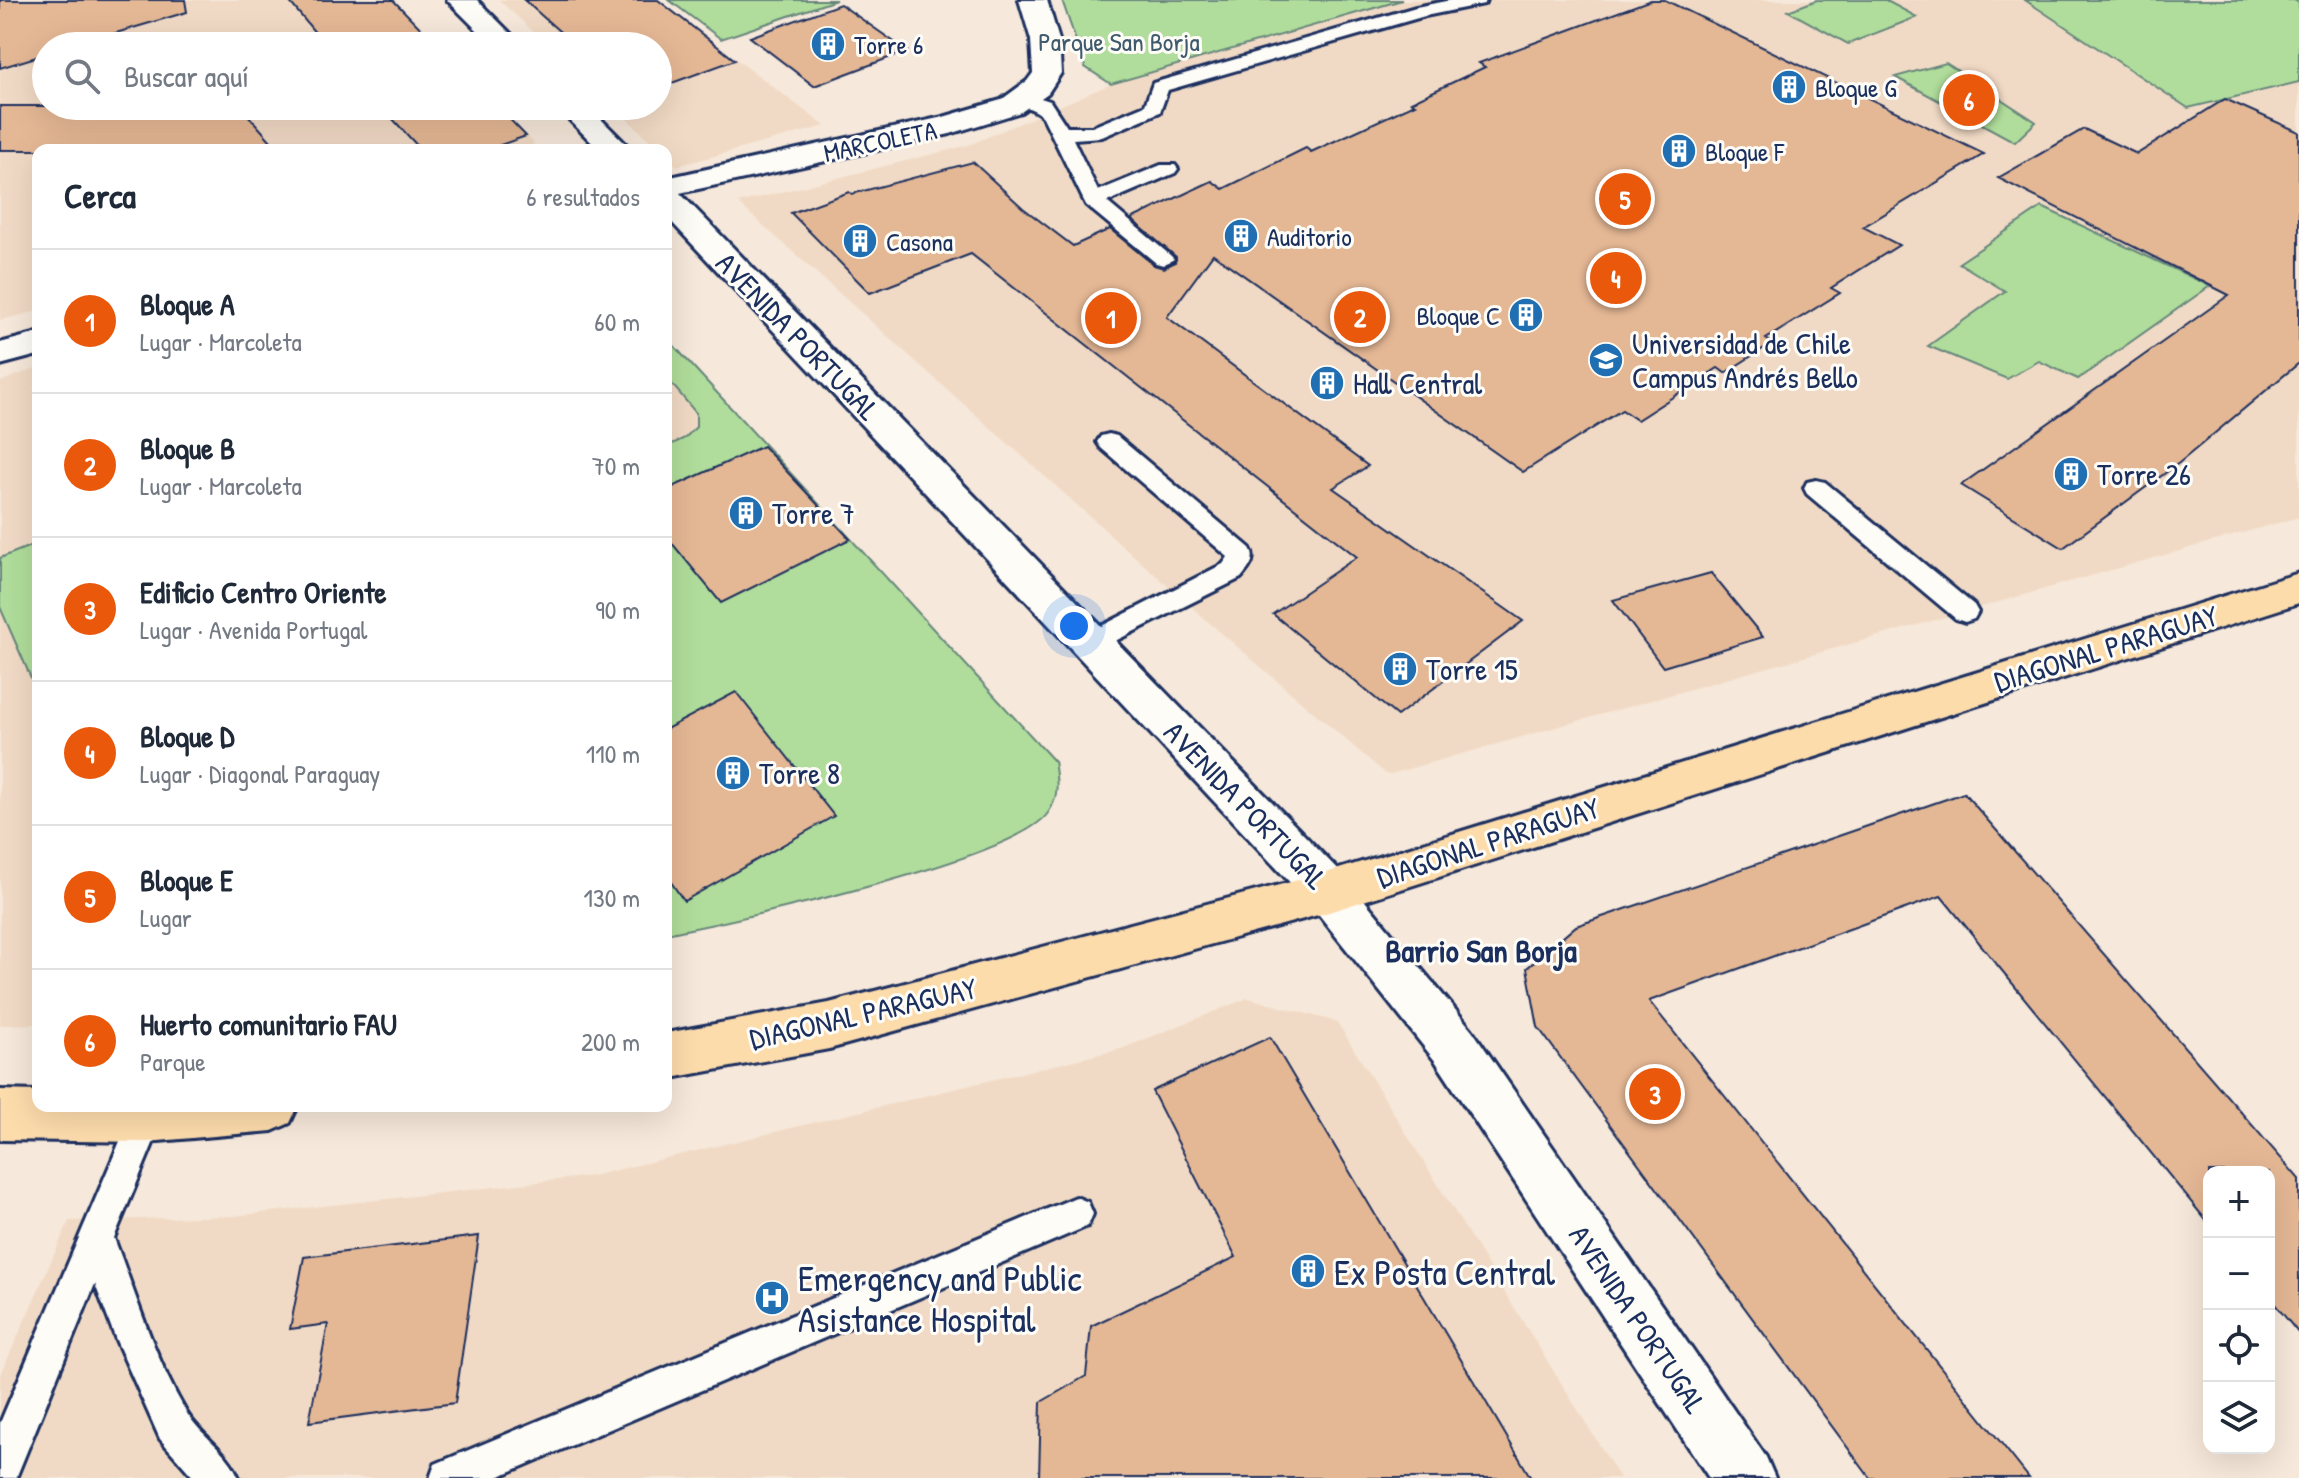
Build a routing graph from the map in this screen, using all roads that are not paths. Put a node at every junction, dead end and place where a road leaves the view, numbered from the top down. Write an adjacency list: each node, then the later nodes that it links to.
1 (461, 0): 4 (main road)
2 (1033, 0): 5 (main road, MARCOLETA)
3 (1478, 0): 7 (lane)
4 (494, 32)
5 (1022, 98): 7 (lane); 10 (main road, MARCOLETA)
6 (586, 120): 8 (main road)
7 (1059, 133): 11 (lane)
8 (611, 144)
9 (1168, 169): 11 (lane)
10 (672, 186)
11 (1093, 201): 13 (lane)
12 (672, 203): 20 (main road, AVENIDA PORTUGAL)
13 (1163, 259)
14 (32, 346): 15 (main road)
15 (0, 354)
16 (1109, 442): 20 (lane)
17 (1816, 488): 19 (lane)
18 (2299, 588): 21 (main road, DIAGONAL PARAGUAY)
19 (1965, 612)
20 (1091, 643): 21 (main road, AVENIDA PORTUGAL)
21 (1329, 892): 22 (main road, DIAGONAL PARAGUAY); 31 (main road, AVENIDA PORTUGAL)
22 (672, 1055)
23 (204, 1112): 25 (main road)
24 (0, 1115): 25 (main road)
25 (147, 1117): 27 (lane)
26 (1076, 1214): 29 (lane)
27 (97, 1239): 28 (lane); 30 (lane)
28 (0, 1469)
29 (455, 1477)
30 (220, 1478)
31 (1745, 1478)

